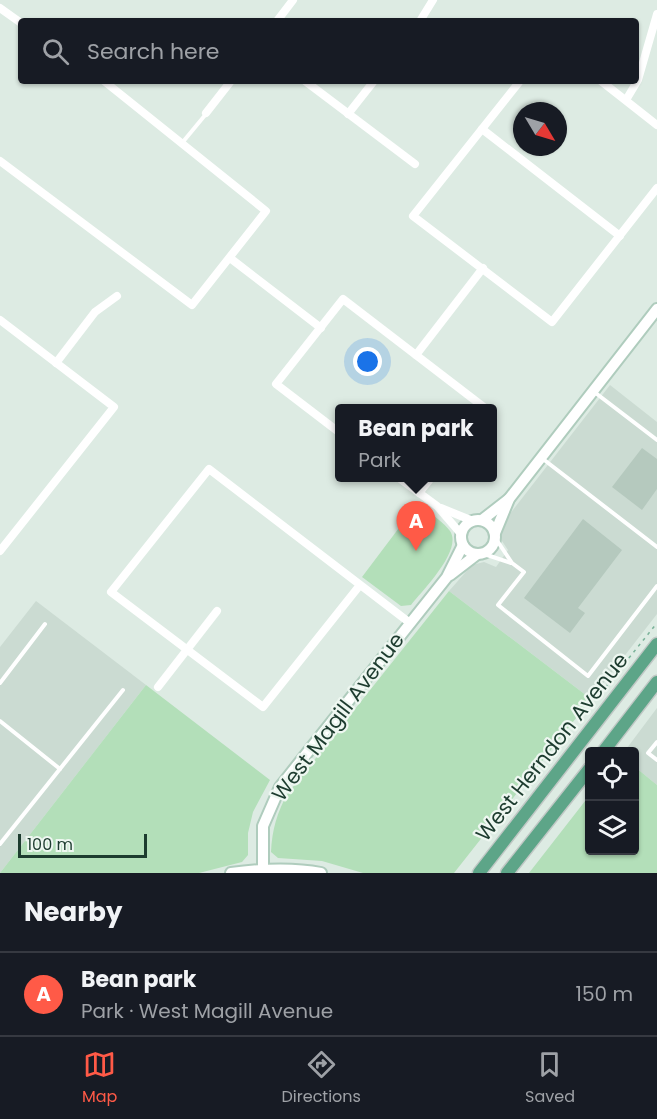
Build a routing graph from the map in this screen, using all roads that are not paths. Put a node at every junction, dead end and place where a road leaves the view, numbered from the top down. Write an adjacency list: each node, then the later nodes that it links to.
1 (293, 0): 5 (street)
2 (433, 0): 6 (street)
3 (0, 8): 7 (street)
4 (657, 14): 8 (street)
5 (279, 18)
6 (422, 18)
7 (18, 20)
8 (639, 77)
9 (108, 84): 21 (street)
10 (229, 84): 17 (street)
11 (309, 84): 18 (street)
12 (372, 84): 18 (street)
13 (518, 84): 20 (street)
14 (605, 84): 16 (street)
15 (636, 84): 16 (street)
16 (626, 100): 19 (street)
17 (206, 113): 21 (lane)
18 (348, 114): 23 (street)
19 (657, 125)
20 (482, 129): 25 (street); 27 (street)
21 (181, 144): 26 (street)
22 (0, 161): 26 (street)
23 (415, 164)
24 (656, 192): 25 (street)
25 (620, 236): 27 (street)
26 (230, 258): 31 (street)
27 (483, 268): 32 (street)
28 (117, 296): 33 (street)
29 (657, 309): 34 (street)
30 (0, 320): 33 (street)
31 (321, 328): 32 (street); 36 (street)
32 (416, 355): 35 (street)
33 (56, 363): 48 (street)
34 (593, 391): 37 (lane); 38 (street)
35 (480, 404)
36 (335, 430)
37 (657, 440)
38 (542, 458): 42 (street); 47 (lane)
39 (405, 482): 41 (street)
40 (427, 482): 41 (street)
41 (419, 493): 43 (street)
42 (509, 499): 44 (street); 45 (street)
43 (437, 506): 44 (street); 46 (street)
44 (477, 521): 45 (street); 46 (street)
45 (496, 536): 49 (street); 50 (lane)
46 (462, 540): 49 (street); 51 (street, West Magill Avenue)
47 (657, 547)
48 (0, 551)
49 (480, 554): 50 (lane); 51 (street, West Magill Avenue)
50 (512, 563): 53 (lane)
51 (447, 577): 55 (street, West Magill Avenue)
52 (360, 585): 55 (street); 58 (street); 58 (street)
53 (657, 586)
54 (217, 611): 58 (street)
55 (410, 623): 70 (street, West Magill Avenue)
56 (45, 624): 60 (lane)
57 (657, 644): 73 (main road, West Herndon Avenue)
58 (187, 650): 61 (street)
59 (657, 682): 65 (main road, West Herndon Avenue)
60 (0, 683)
61 (158, 687)
62 (123, 690): 67 (lane)
63 (0, 721): 67 (lane)
64 (657, 742): 66 (lane)
65 (607, 747)
66 (657, 760)
67 (60, 769): 69 (lane)
68 (585, 774): 74 (main road, West Herndon Avenue)
69 (0, 844)
70 (263, 869): 71 (street); 72 (street)
71 (231, 873)
72 (321, 873)
73 (479, 873)
74 (507, 873)

